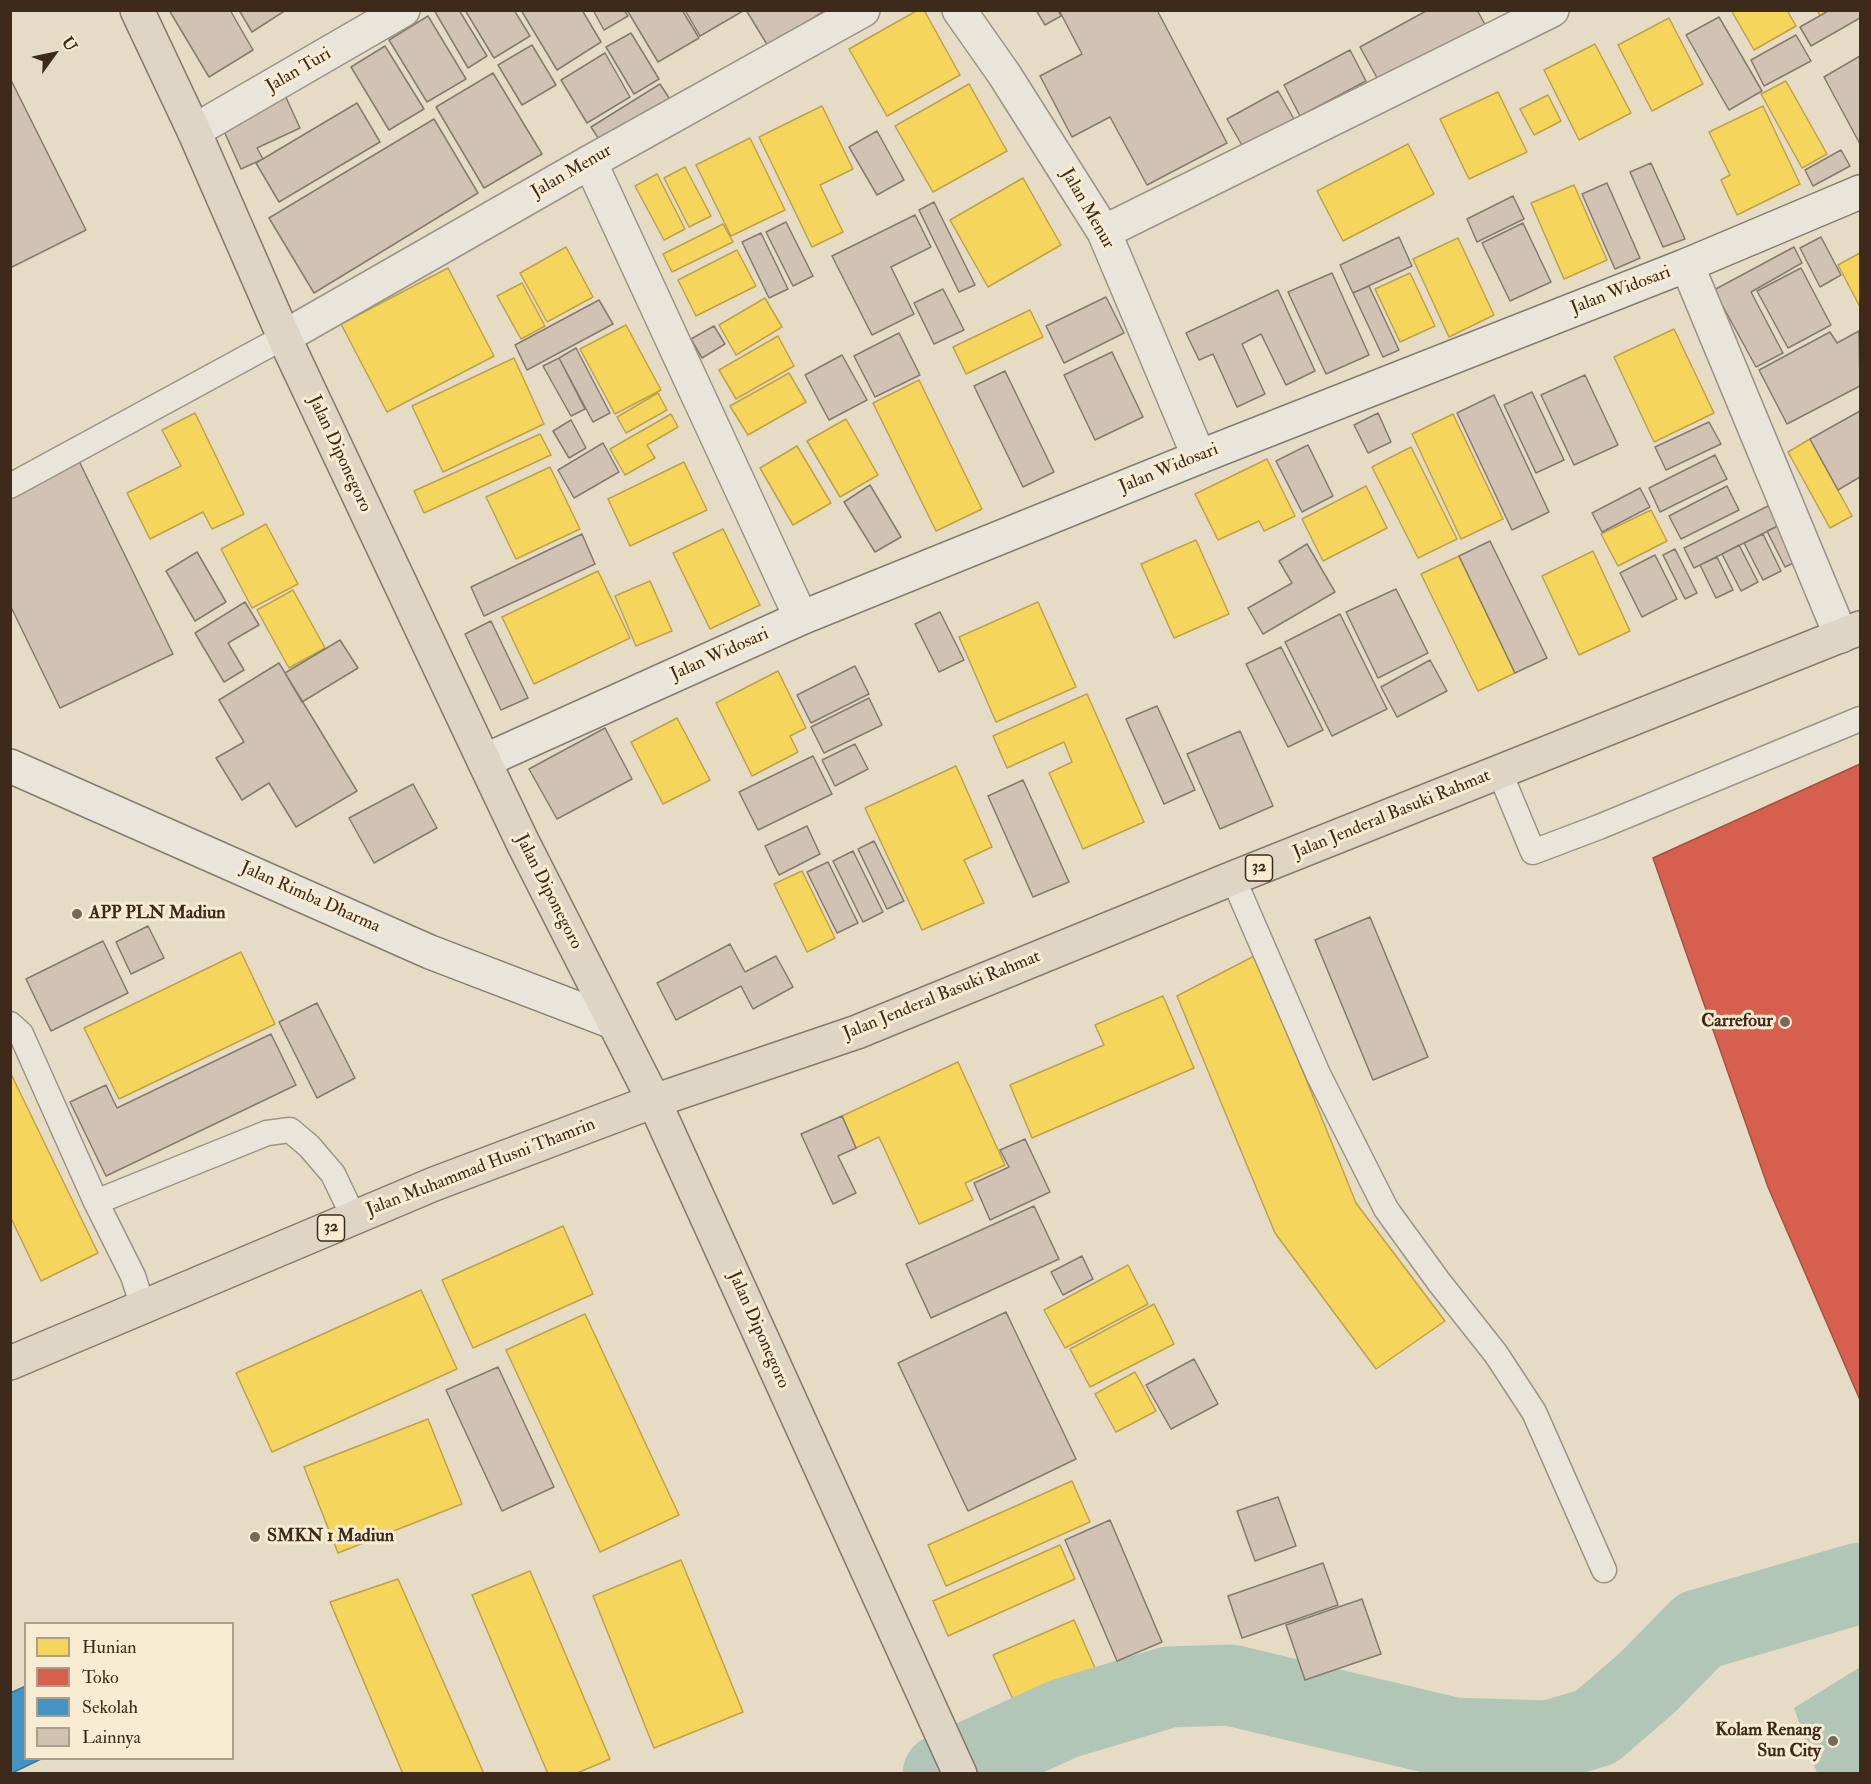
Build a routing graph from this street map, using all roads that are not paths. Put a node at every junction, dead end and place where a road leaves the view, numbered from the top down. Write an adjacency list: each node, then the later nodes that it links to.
1 (137, 10): 6 (main road, Jalan Diponegoro)
2 (404, 10): 6 (street, Jalan Turi)
3 (863, 10): 7 (street, Jalan Menur)
4 (959, 10): 9 (street, Jalan Menur)
5 (1552, 10): 9 (street)
6 (194, 131): 11 (main road, Jalan Diponegoro)
7 (590, 162): 11 (street, Jalan Menur); 14 (street)
8 (1860, 192): 10 (street, Jalan Widosari)
9 (1104, 232): 12 (street, Jalan Menur)
10 (1687, 265): 12 (street, Jalan Widosari); 15 (street)
11 (284, 337): 13 (lane); 17 (main road, Jalan Diponegoro)
12 (1198, 457): 14 (street, Jalan Widosari)
13 (10, 486)
14 (801, 618): 17 (street, Jalan Widosari)
15 (1851, 632): 19 (main road, Jalan Jenderal Basuki Rahmat / 32)
16 (1860, 719): 19 (lane)
17 (484, 761): 21 (main road, Jalan Diponegoro)
18 (10, 766): 21 (street, Jalan Rimba Dharma)
19 (1500, 772): 20 (main road, Jalan Jenderal Basuki Rahmat / 32)
20 (1233, 878): 23 (main road, Jalan Jenderal Basuki Rahmat / 32); 28 (lane)
21 (613, 1022): 23 (main road, Jalan Diponegoro)
22 (10, 1024): 24 (lane)
23 (654, 1101): 25 (main road, Jalan Muhammad Husni Thamrin / 32); 29 (main road, Jalan Diponegoro)
24 (96, 1202): 25 (lane); 26 (lane)
25 (354, 1218): 26 (main road, Jalan Muhammad Husni Thamrin / 32)
26 (143, 1307): 27 (main road, Jalan Muhammad Husni Thamrin / 32)
27 (10, 1363)
28 (1604, 1570)
29 (960, 1773)

